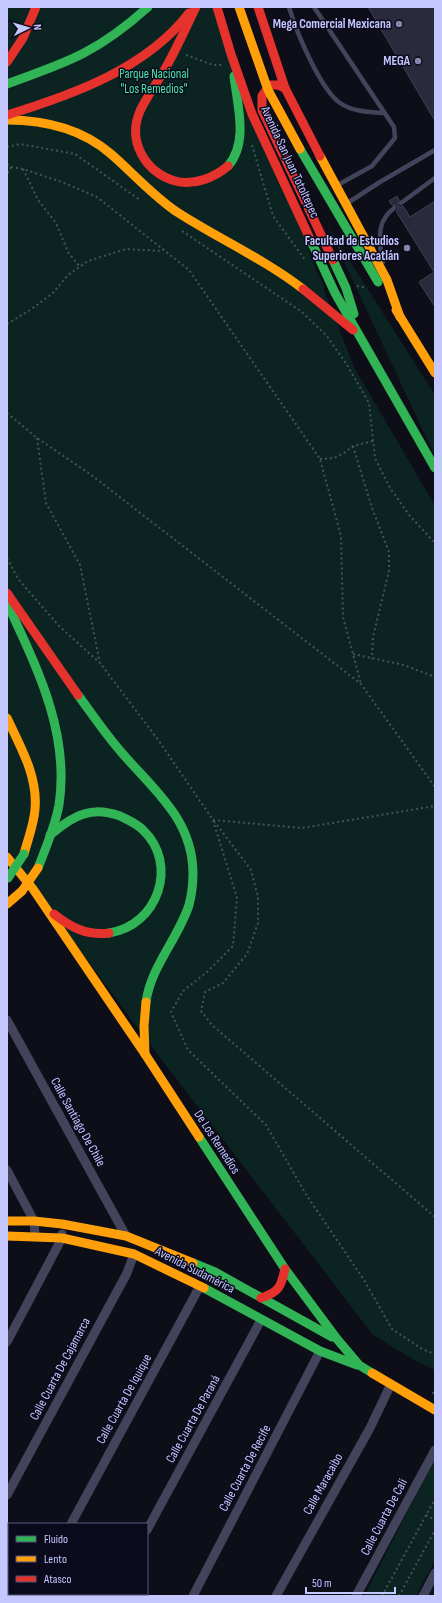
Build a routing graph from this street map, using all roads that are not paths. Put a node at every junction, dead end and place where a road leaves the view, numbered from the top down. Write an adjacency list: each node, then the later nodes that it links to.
1 (36, 7): 11 (main road)
2 (148, 7): 12 (main road)
3 (193, 7): 15 (main road)
4 (196, 7): 10 (main road)
5 (239, 7): 23 (main road, Avenida San Juan Totoltepec, bridge)
6 (258, 7): 13 (main road)
7 (289, 7): 14 (lane)
8 (314, 7): 14 (lane)
9 (217, 8): 10 (main road, Avenida San Juan Totoltepec)
10 (231, 54): 24 (main road, Avenida San Juan Totoltepec)
11 (7, 62)
12 (7, 84)
13 (285, 88): 19 (main road); 24 (main road)
14 (384, 113): 19 (lane)
15 (7, 115)
16 (7, 120): 24 (main road)
17 (435, 150): 21 (lane)
18 (435, 178): 20 (lane)
19 (335, 186): 21 (main road)
20 (401, 203)
21 (345, 204): 23 (main road)
22 (394, 208): 23 (lane)
23 (382, 281): 25 (main road, Avenida San Juan Totoltepec)
24 (361, 337): 26 (main road, Avenida San Juan Totoltepec)
25 (435, 373)
26 (435, 468)
27 (7, 593): 36 (main road)
28 (7, 602): 30 (main road)
29 (7, 718): 32 (main road, bridge)
30 (50, 835): 33 (main road, bridge); 34 (main road)
31 (7, 857): 34 (main road, De Los Remedios)
32 (7, 878)
33 (7, 904)
34 (44, 906): 36 (main road, De Los Remedios)
35 (7, 1020): 43 (street, Calle Santiago De Chile)
36 (145, 1054): 46 (main road, De Los Remedios)
37 (7, 1170): 39 (street)
38 (7, 1221): 39 (main road, Avenida Sudamérica)
39 (34, 1221): 40 (main road, Avenida Sudamérica); 42 (street)
40 (62, 1224): 43 (main road, Avenida Sudamérica); 44 (street)
41 (7, 1236): 42 (main road, Avenida Sudamérica)
42 (35, 1236): 44 (main road, Avenida Sudamérica)
43 (126, 1236): 48 (main road, Avenida Sudamérica)
44 (62, 1238): 45 (main road, Avenida Sudamérica); 54 (street)
45 (134, 1254): 47 (main road, Avenida Sudamérica); 60 (street, Calle Cuarta De Cajamarca)
46 (285, 1270): 48 (main road); 49 (main road, De Los Remedios)
47 (200, 1286): 50 (main road, Avenida Sudamérica); 61 (street, Calle Cuarta De Iquique)
48 (261, 1298): 51 (main road, Avenida Sudamérica)
49 (318, 1314): 51 (main road); 53 (main road, De Los Remedios)
50 (261, 1320): 52 (main road, Avenida Sudamérica); 62 (street, Calle Cuarta De Paraná)
51 (314, 1327): 52 (main road); 53 (main road, Avenida Sudamérica)
52 (296, 1338): 55 (main road, Avenida Sudamérica)
53 (337, 1339): 56 (main road, De Los Remedios)
54 (7, 1342)
55 (320, 1352): 56 (main road, Avenida Sudamérica); 64 (street, Calle Cuarta De Recife)
56 (359, 1366): 57 (main road, De Los Remedios)
57 (391, 1384): 58 (main road, De Los Remedios); 65 (street, Calle Maracaibo)
58 (435, 1410)
59 (435, 1450): 66 (street, Calle Cuarta De Cali)
60 (7, 1495)
61 (71, 1523)
62 (148, 1528)
63 (435, 1573): 67 (street)
64 (193, 1596)
65 (276, 1596)
66 (356, 1596)
67 (423, 1596)

